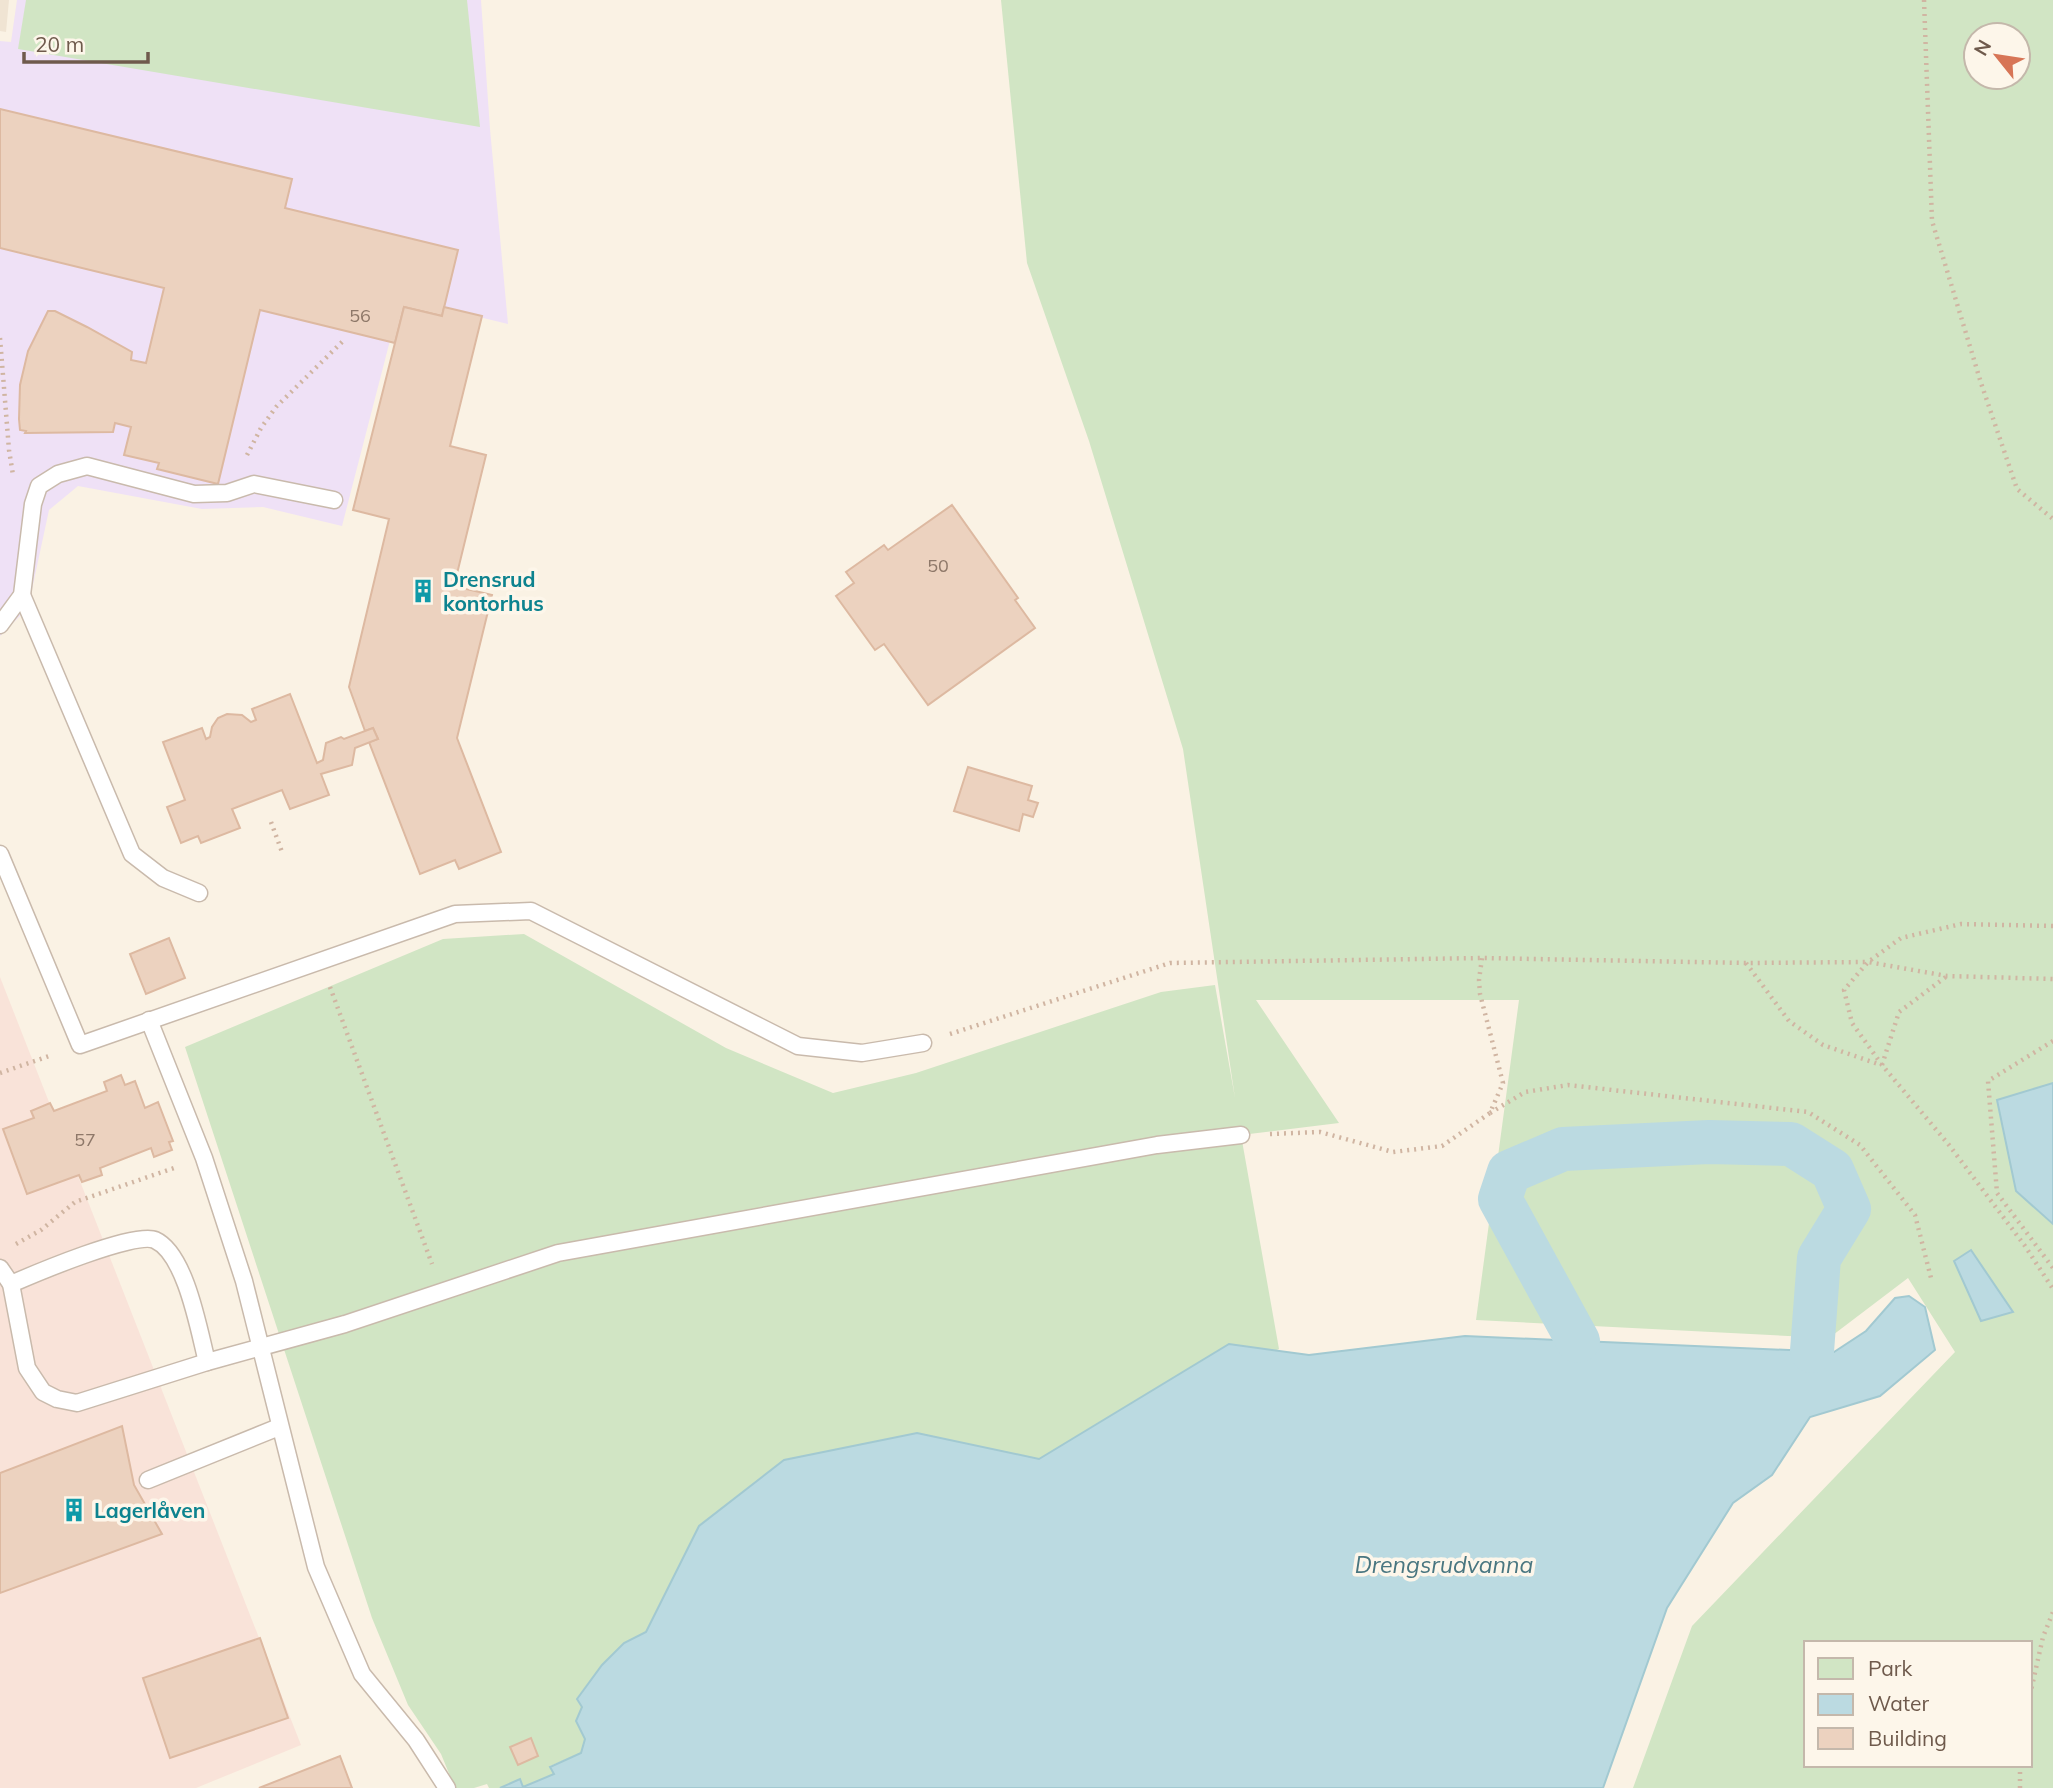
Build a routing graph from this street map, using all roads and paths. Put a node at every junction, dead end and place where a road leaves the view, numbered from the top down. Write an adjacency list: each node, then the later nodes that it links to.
1 (1924, 0): 7 (path)
2 (0, 338): 6 (path)
3 (343, 341): 4 (path)
4 (227, 493): 5 (lane); 6 (lane)
5 (334, 500)
6 (33, 504): 8 (lane)
7 (2053, 519)
8 (22, 595): 9 (lane); 13 (lane)
9 (0, 625)
10 (271, 822): 11 (path)
11 (282, 852)
12 (0, 854): 24 (lane)
13 (199, 893)
14 (2053, 926): 17 (path)
15 (1482, 958): 18 (path); 23 (path); 27 (path)
16 (320, 960): 21 (lane); 23 (lane); 36 (path)
17 (1868, 962): 18 (path); 19 (path); 25 (path)
18 (1746, 963): 25 (path)
19 (1947, 975): 20 (path); 25 (path)
20 (2053, 979)
21 (149, 1020): 24 (lane); 29 (lane)
22 (2053, 1041): 32 (path)
23 (923, 1042)
24 (80, 1045): 26 (path)
25 (1882, 1065): 35 (path)
26 (0, 1073)
27 (1490, 1113): 28 (path); 33 (path)
28 (1241, 1135): 36 (lane)
29 (204, 1158): 30 (path); 37 (lane)
30 (10, 1248)
31 (0, 1268): 34 (lane)
32 (2053, 1268)
33 (1931, 1278)
34 (11, 1284): 38 (lane); 38 (lane)
35 (2053, 1289)
36 (442, 1292): 37 (lane)
37 (261, 1347): 38 (lane); 39 (lane)
38 (207, 1362)
39 (279, 1427): 40 (lane); 44 (lane)
40 (148, 1480)
41 (2053, 1612): 42 (path)
42 (2032, 1686)
43 (2020, 1767): 45 (path)
44 (447, 1788)
45 (2020, 1788)

